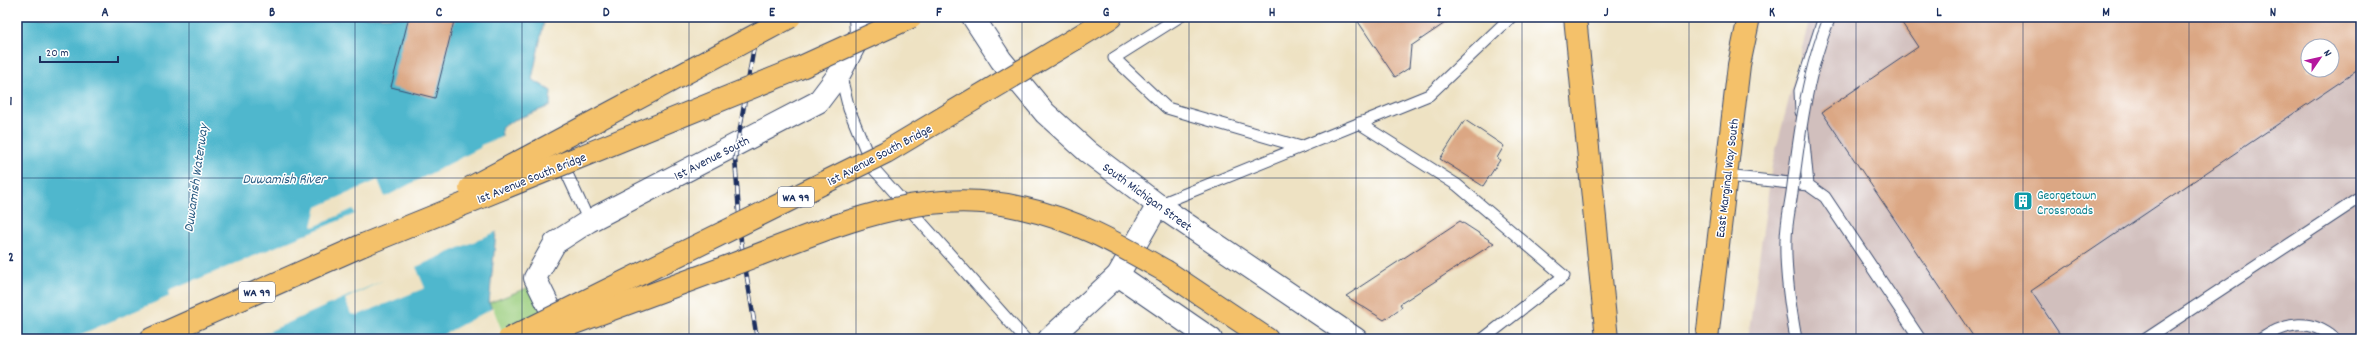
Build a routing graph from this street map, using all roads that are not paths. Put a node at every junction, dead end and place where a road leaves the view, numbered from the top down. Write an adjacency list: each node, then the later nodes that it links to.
1 (790, 17): 21 (main road, bridge)
2 (860, 17): 12 (street, 1st Avenue South)
3 (911, 17): 21 (main road, 1st Avenue South Bridge / WA 99, bridge)
4 (973, 17): 19 (street, South Michigan Street)
5 (1111, 17): 25 (main road, 1st Avenue South Bridge / WA 99, bridge)
6 (1179, 17): 14 (lane)
7 (1511, 17): 13 (lane)
8 (1575, 17): 33 (main road)
9 (1749, 17): 16 (main road, East Marginal Way South)
10 (1824, 17): 17 (lane)
11 (1830, 17): 35 (lane, bridge)
12 (840, 73): 20 (street, 1st Avenue South); 28 (lane)
13 (1359, 124): 14 (lane); 32 (lane)
14 (1301, 147): 19 (lane)
15 (568, 176): 20 (lane)
16 (1726, 176): 17 (lane); 34 (main road, East Marginal Way South)
17 (1808, 185): 36 (lane)
18 (2361, 197): 37 (lane)
19 (1158, 205): 22 (street); 31 (street, South Michigan Street)
20 (589, 221): 27 (street, 1st Avenue South)
21 (363, 245): 24 (main road, 1st Avenue South Bridge / WA 99)
22 (1118, 275): 23 (street); 29 (street)
23 (1060, 336)
24 (151, 339)
25 (509, 339)
26 (531, 339): 30 (main road, bridge)
27 (565, 339)
28 (1025, 339)
29 (1211, 339)
30 (1268, 339)
31 (1356, 339)
32 (1483, 339)
33 (1607, 339)
34 (1707, 339)
35 (1796, 339)
36 (1920, 339)
37 (2146, 339)
38 (2261, 339): 39 (lane)
39 (2335, 339)

